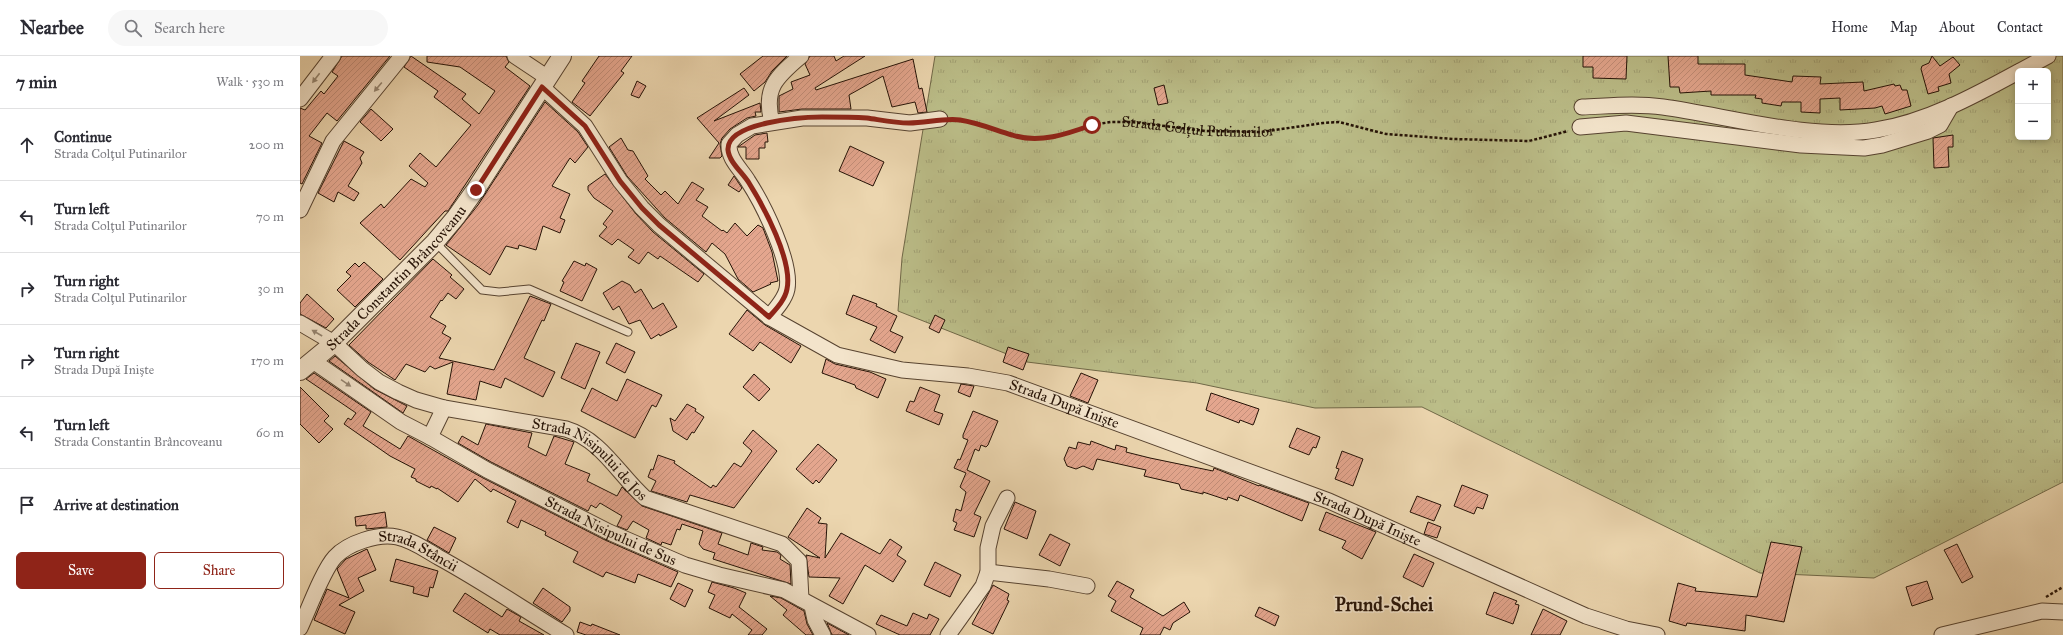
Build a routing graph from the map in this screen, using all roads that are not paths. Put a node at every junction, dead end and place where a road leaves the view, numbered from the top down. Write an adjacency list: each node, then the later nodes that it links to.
1 (333, 56): 10 (street, one-way to 10)
2 (402, 56): 16 (street, one-way to 16)
3 (515, 56): 9 (street, Strada După Iniște)
4 (562, 56): 9 (street, Strada Constantin Brâncoveanu)
5 (801, 56): 14 (street)
6 (2048, 56): 7 (street)
7 (2026, 68)
8 (2015, 74): 11 (street)
9 (545, 82): 17 (street, Strada Constantin Brâncoveanu); 18 (street, Strada După Iniște)
10 (300, 99)
11 (1951, 106): 12 (street); 15 (street)
12 (1582, 107)
13 (940, 119): 14 (street)
14 (772, 122): 18 (street)
15 (1580, 127)
16 (300, 210)
17 (435, 242): 20 (lane); 21 (street, Strada Constantin Brâncoveanu)
18 (769, 317): 35 (street, Strada După Iniște)
19 (300, 323): 21 (street, Strada Nisipului de Jos, one-way to 19)
20 (628, 332)
21 (334, 343): 22 (street, Strada Constantin Brâncoveanu); 23 (street, Strada Nisipului de Jos)
22 (307, 366): 24 (street, Strada Nisipului de Sus, one-way to 24)
23 (444, 408): 24 (street); 28 (street, Strada Nisipului de Jos)
24 (430, 438): 28 (street, Strada Nisipului de Sus)
25 (1006, 498): 26 (street)
26 (988, 572): 27 (street); 34 (street)
27 (1087, 586)
28 (806, 602): 32 (street); 33 (street, Strada Nisipului de Sus)
29 (2063, 612): 36 (street)
30 (300, 628): 31 (street, Strada Stâncii)
31 (566, 635)
32 (823, 635)
33 (868, 635)
34 (948, 635)
35 (1657, 635)
36 (1942, 635)

